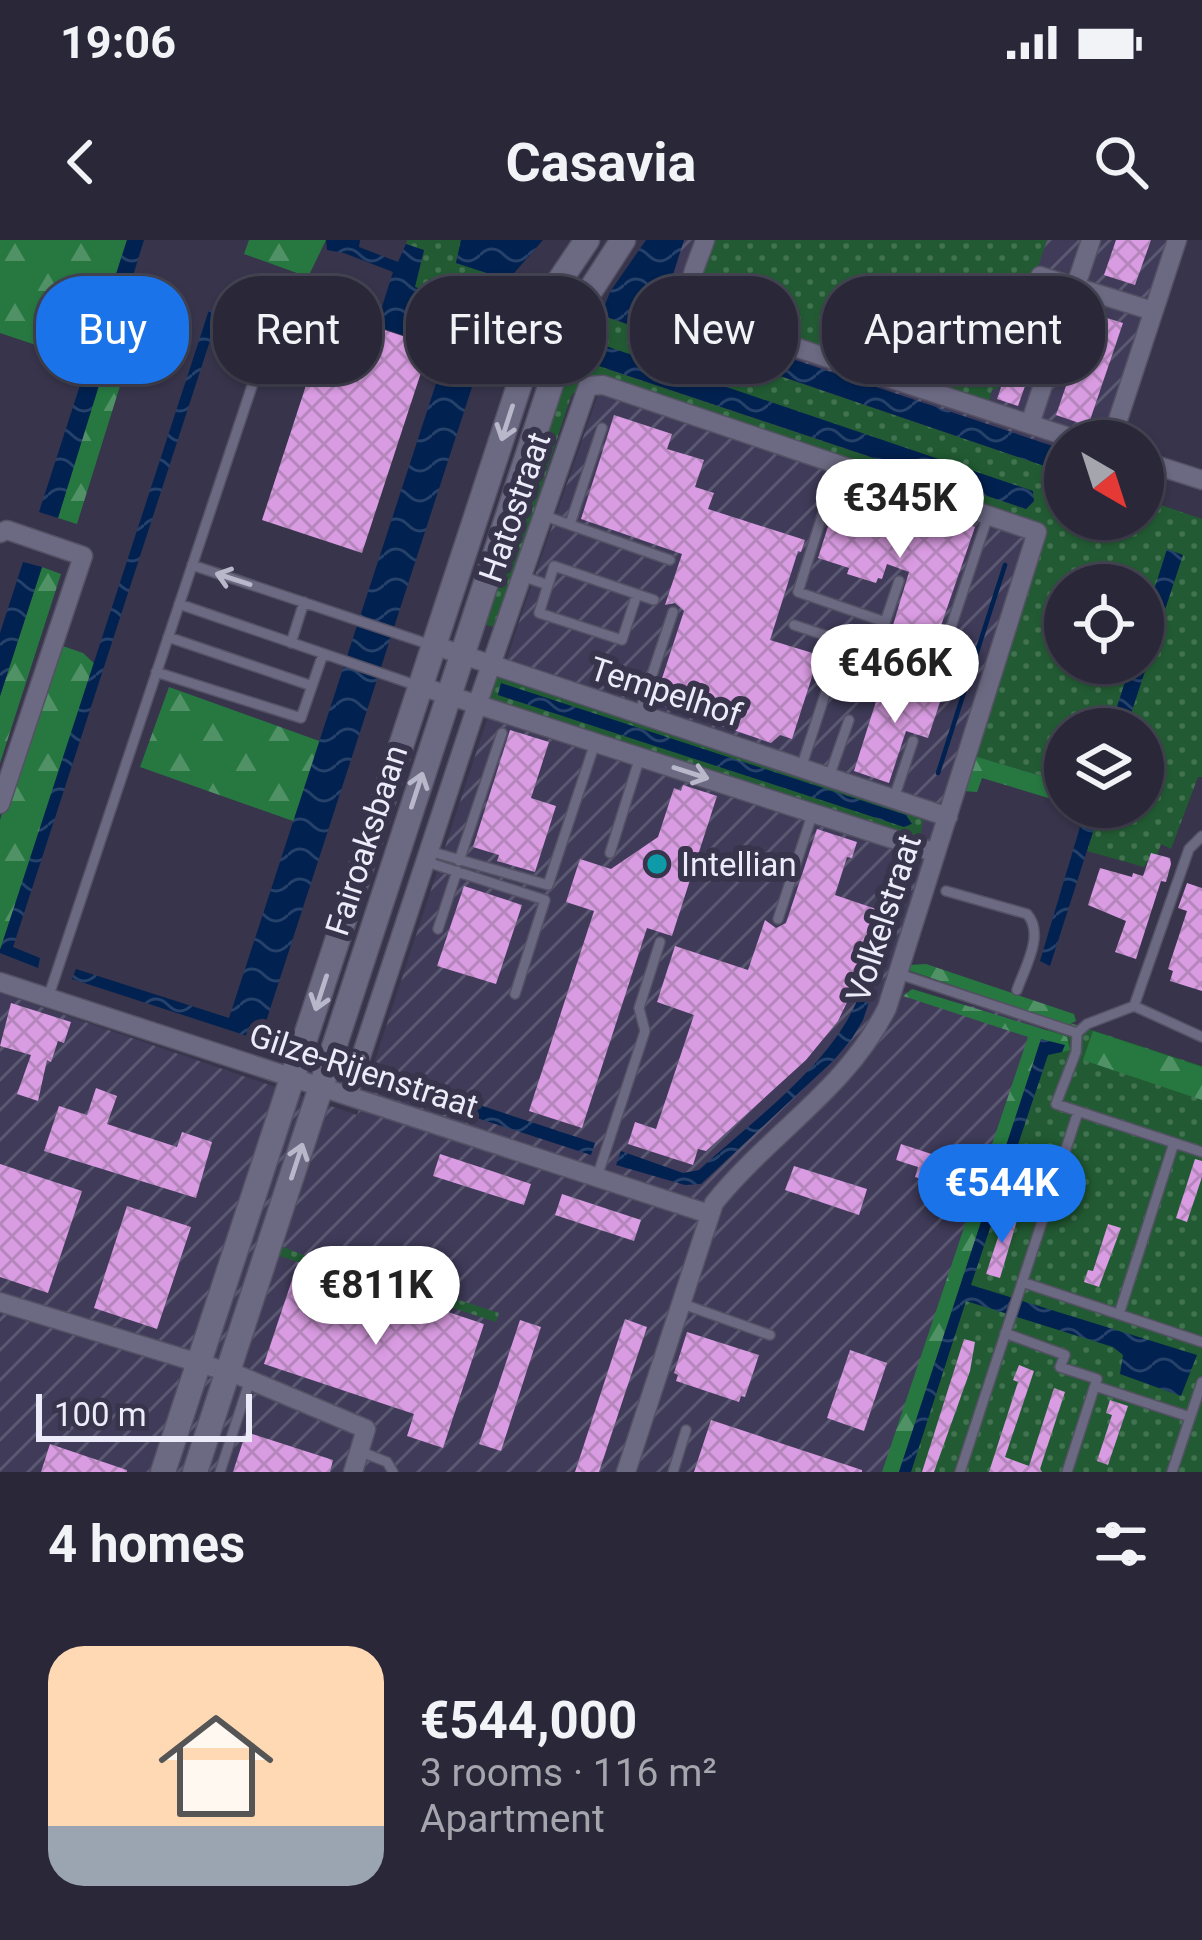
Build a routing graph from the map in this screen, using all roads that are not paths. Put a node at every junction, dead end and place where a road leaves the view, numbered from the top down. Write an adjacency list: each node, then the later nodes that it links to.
1 (587, 240): 39 (main road, Fairoaksbaan, one-way to 39)
2 (623, 240): 42 (main road, Fairoaksbaan)
3 (705, 240): 14 (street)
4 (1091, 240): 8 (street)
5 (1177, 240): 10 (street)
6 (1040, 275): 7 (street)
7 (1043, 276)
8 (1080, 276)
9 (1105, 296): 10 (street)
10 (1153, 311): 13 (street)
11 (253, 384): 26 (lane)
12 (1043, 384): 14 (street)
13 (1118, 420)
14 (1030, 424): 16 (street)
15 (602, 428): 22 (lane)
16 (1044, 429)
17 (838, 465): 20 (street, Hatostraat); 21 (street, Hatostraat); 35 (lane)
18 (1164, 468): 19 (street)
19 (1202, 480)
20 (543, 515): 22 (lane); 27 (street, Hatostraat)
21 (988, 516): 24 (street, Hatostraat); 40 (lane)
22 (570, 524): 25 (lane)
23 (2, 526): 61 (street)
24 (1037, 532): 63 (street, Volkelstraat)
25 (670, 560)
26 (192, 566): 32 (lane, one-way to 26); 33 (lane)
27 (522, 576): 29 (lane); 43 (street, Hatostraat)
28 (899, 580): 35 (lane)
29 (548, 585): 30 (lane); 30 (lane)
30 (637, 594): 31 (lane)
31 (654, 600)
32 (304, 602): 38 (lane); 39 (lane)
33 (179, 604): 37 (lane); 38 (lane)
34 (674, 613): 50 (lane)
35 (885, 622): 40 (lane)
36 (794, 625): 40 (lane)
37 (168, 637): 45 (lane); 46 (lane)
38 (291, 643): 41 (lane)
39 (433, 645): 42 (street, Tempelhof); 47 (main road, Fairoaksbaan)
40 (875, 652)
41 (322, 654): 46 (lane); 47 (lane)
42 (461, 655): 43 (street, Tempelhof); 48 (main road, Fairoaksbaan)
43 (491, 664): 49 (street, Hatostraat); 50 (street, Tempelhof)
44 (835, 664): 57 (lane)
45 (156, 672): 46 (lane); 77 (lane)
46 (312, 686)
47 (420, 686): 48 (street); 81 (main road, Fairoaksbaan, one-way to 81)
48 (448, 696): 49 (street); 82 (main road, Fairoaksbaan, one-way to 48)
49 (477, 705): 54 (street); 56 (street, Hatostraat)
50 (639, 714): 57 (street, Tempelhof)
51 (850, 720): 59 (lane)
52 (502, 733): 58 (lane)
53 (913, 741): 60 (lane)
54 (596, 743): 55 (street); 68 (lane)
55 (640, 757): 62 (street, one-way to 62); 65 (lane)
56 (456, 767): 58 (lane); 67 (street, Hatostraat)
57 (801, 768): 59 (street, Tempelhof)
58 (487, 777): 68 (lane)
59 (829, 777): 60 (street, Tempelhof)
60 (894, 799): 63 (street, Tempelhof)
61 (0, 804)
62 (813, 812): 66 (street); 70 (lane)
63 (948, 817): 66 (street, Volkelstraat)
64 (1202, 836): 78 (lane)
65 (610, 853)
66 (936, 853): 73 (street, Volkelstraat)
67 (428, 856): 68 (lane); 83 (street, Hatostraat)
68 (458, 866): 71 (lane); 76 (lane)
69 (946, 891): 75 (lane)
70 (778, 919)
71 (438, 929)
72 (660, 942): 87 (lane)
73 (899, 974): 79 (lane); 88 (street, Volkelstraat)
74 (0, 982): 77 (street, Gilze-Rijenstraat)
75 (1017, 990)
76 (515, 994)
77 (48, 998): 81 (street, Gilze-Rijenstraat)
78 (1134, 1006): 79 (lane); 80 (lane)
79 (1077, 1033): 84 (lane)
80 (1202, 1037)
81 (292, 1078): 82 (street, Gilze-Rijenstraat); 97 (main road, Fairoaksbaan)
82 (321, 1088): 83 (street, Gilze-Rijenstraat); 98 (main road, Fairoaksbaan, one-way to 82)
83 (348, 1096): 87 (street, Gilze-Rijenstraat)
84 (1078, 1112): 85 (lane); 90 (lane)
85 (1174, 1143): 86 (lane); 93 (lane)
86 (1202, 1152)
87 (597, 1178): 88 (street, Gilze-Rijenstraat)
88 (709, 1214): 92 (street, Volkelstraat)
89 (275, 1259): 98 (lane)
90 (1022, 1282): 93 (lane); 94 (lane)
91 (0, 1302): 97 (street)
92 (680, 1303): 95 (lane); 109 (street, Volkelstraat)
93 (1119, 1314): 96 (lane)
94 (1005, 1334): 100 (lane); 111 (lane)
95 (770, 1335)
96 (1202, 1342)
97 (198, 1364): 98 (street); 104 (main road, Fairoaksbaan)
98 (238, 1376): 103 (street); 105 (main road, Fairoaksbaan); 106 (lane)
99 (1202, 1382): 101 (lane)
100 (1095, 1385): 101 (lane); 112 (lane)
101 (1190, 1418): 113 (lane)
102 (686, 1430): 110 (lane)
103 (359, 1451): 107 (street); 108 (lane)
104 (164, 1472)
105 (194, 1472)
106 (220, 1472)
107 (352, 1472)
108 (393, 1472)
109 (626, 1472)
110 (673, 1472)
111 (960, 1472)
112 (1067, 1472)
113 (1172, 1472)

